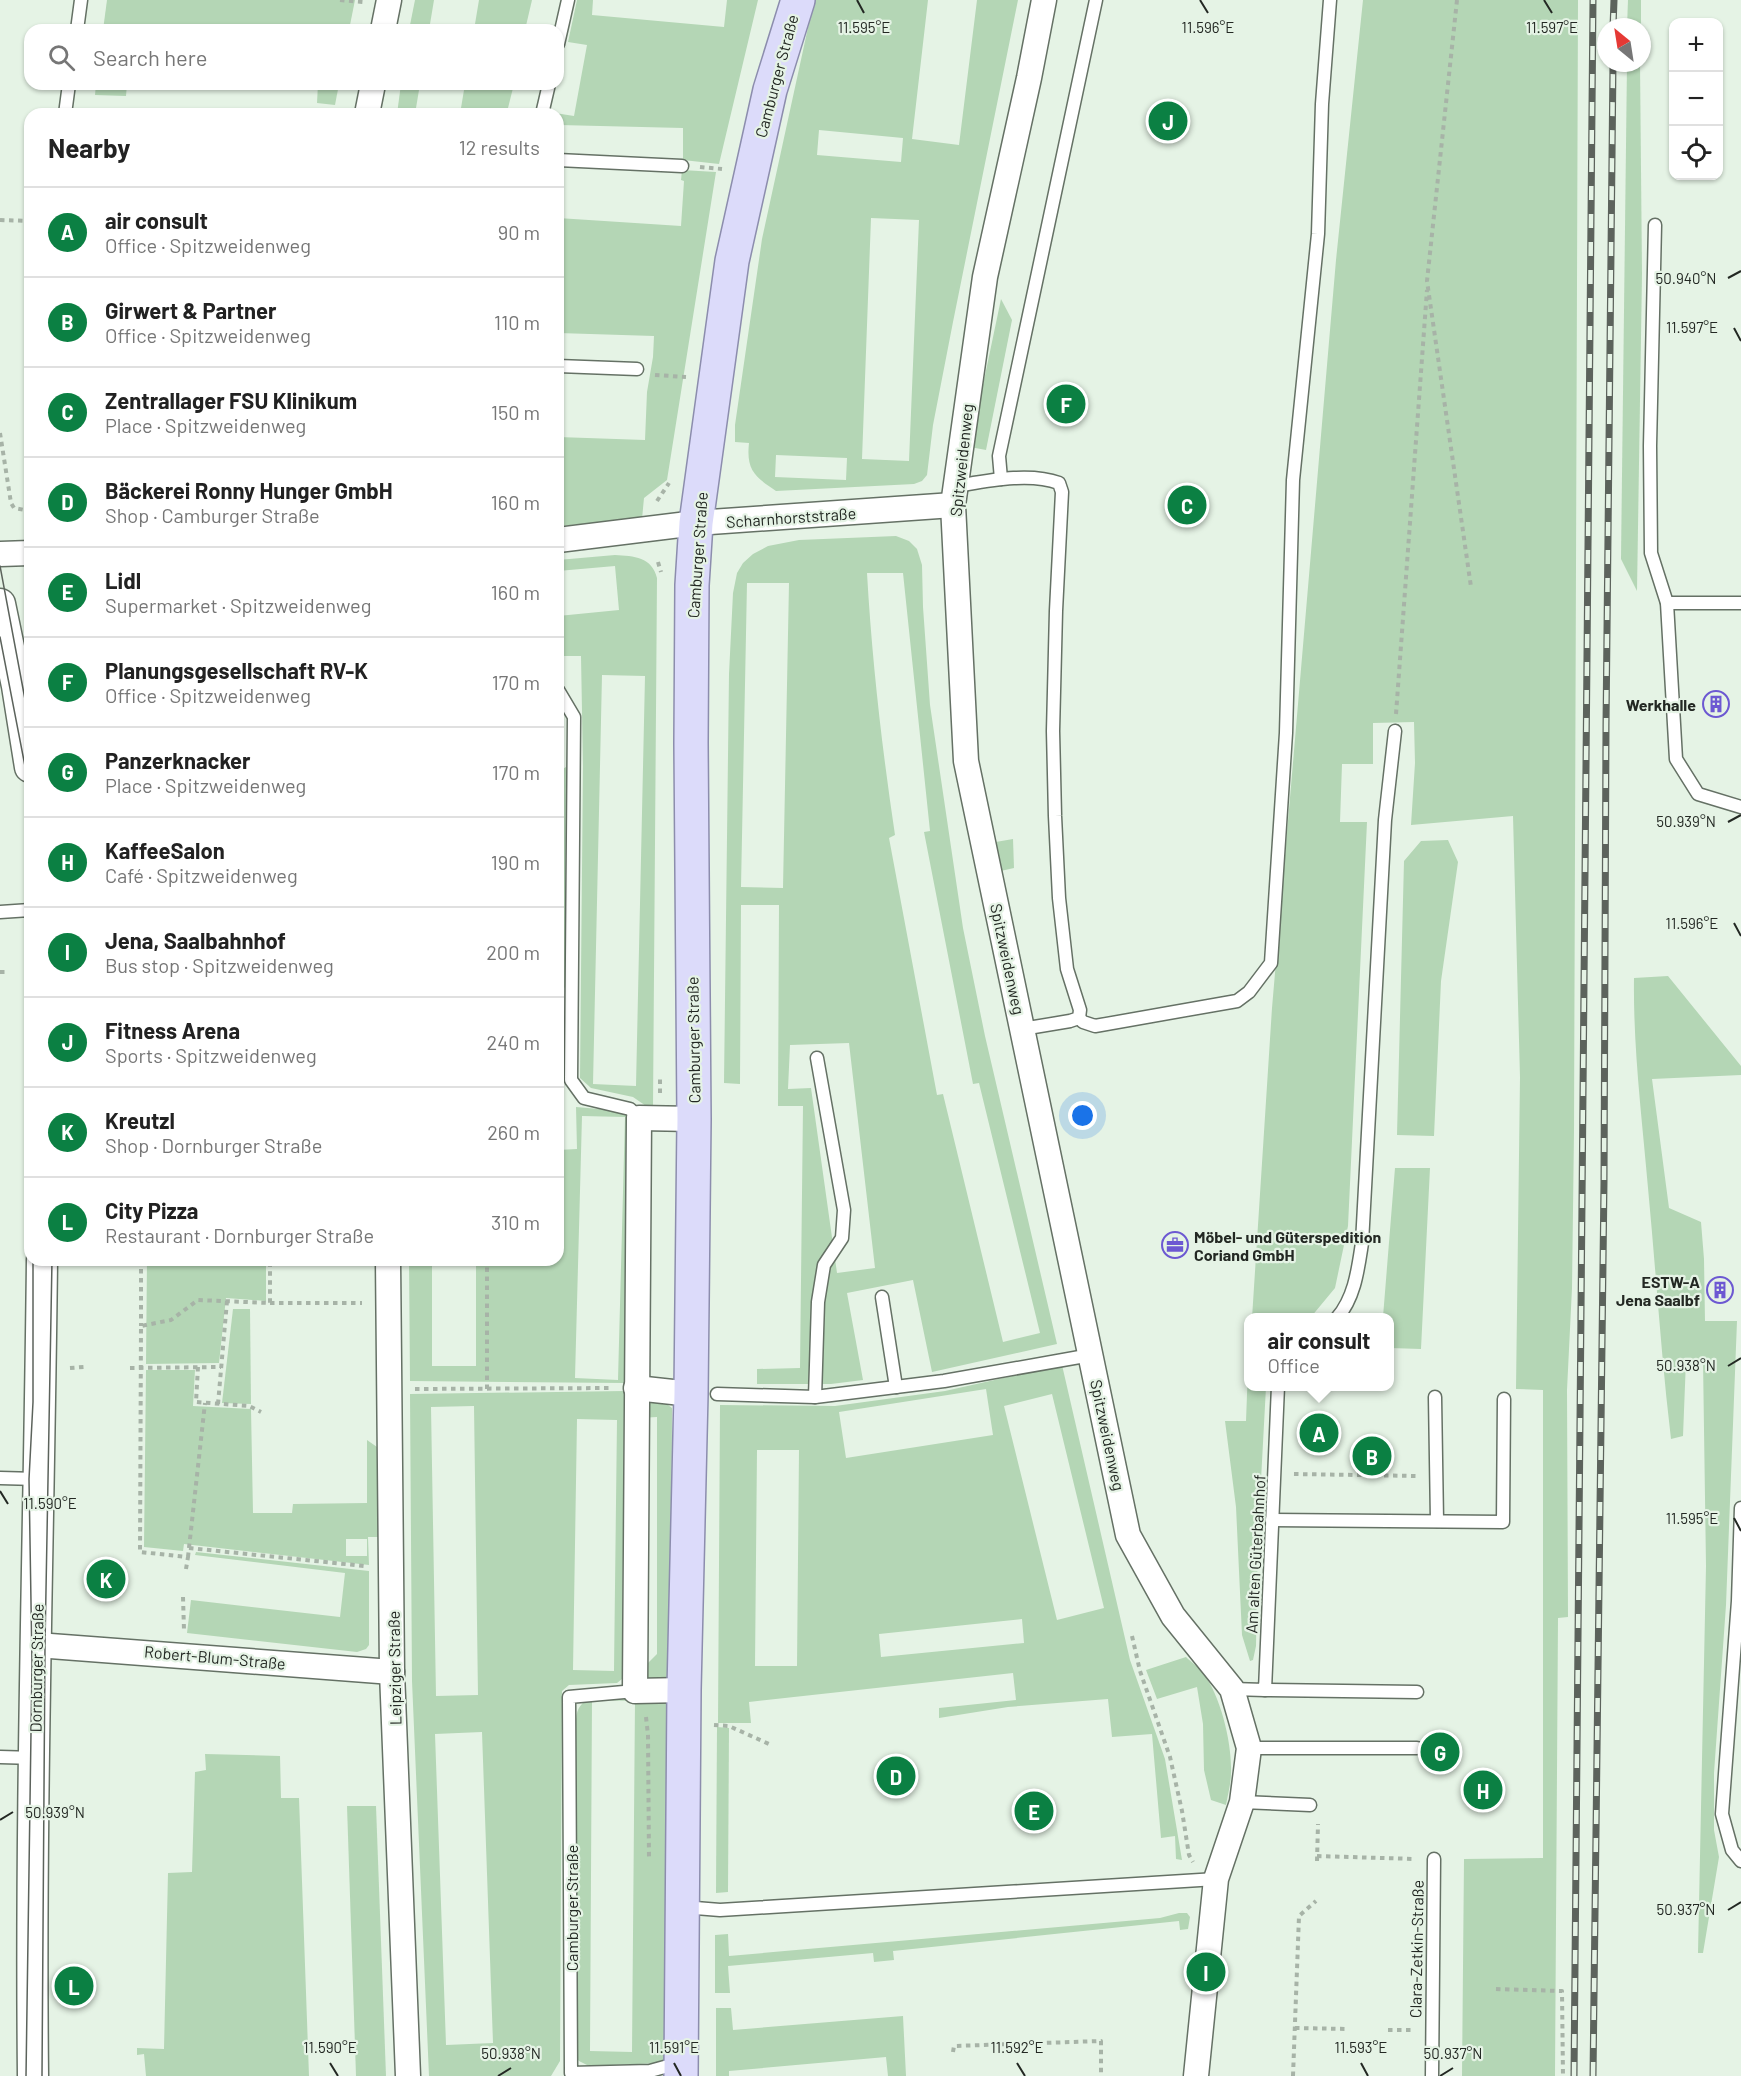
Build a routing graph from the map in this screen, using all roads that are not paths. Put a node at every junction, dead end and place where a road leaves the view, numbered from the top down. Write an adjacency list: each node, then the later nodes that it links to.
1 (81, 0): 8 (lane)
2 (389, 0): 9 (street)
3 (568, 0): 10 (lane)
4 (798, 0): 24 (main road, Camburger Straße)
5 (1044, 0): 23 (street, Spitzweidenweg)
6 (1096, 0): 22 (lane)
7 (1330, 0): 37 (lane)
8 (78, 24)
9 (384, 24)
10 (563, 24)
11 (68, 90): 14 (lane)
12 (372, 90): 15 (street)
13 (548, 90): 16 (lane)
14 (66, 108)
15 (369, 108)
16 (543, 108)
17 (564, 160): 18 (lane)
18 (682, 166)
19 (1655, 225): 28 (lane)
20 (564, 366): 21 (lane)
21 (637, 369)
22 (1001, 479): 23 (lane); 37 (lane)
23 (955, 496): 24 (street, Scharnhorststraße); 38 (street, Spitzweidenweg)
24 (696, 523): 25 (street, Scharnhorststraße); 41 (main road, Camburger Straße)
25 (564, 539)
26 (24, 553): 27 (street)
27 (0, 554)
28 (1667, 603): 29 (lane); 34 (lane)
29 (1741, 603)
30 (0, 604): 32 (street)
31 (564, 700): 40 (lane)
32 (24, 730)
33 (1395, 730): 45 (lane)
34 (1741, 807)
35 (24, 910): 36 (lane)
36 (0, 912)
37 (1079, 1018): 38 (lane)
38 (1023, 1029): 46 (street, Spitzweidenweg)
39 (818, 1058): 51 (lane)
40 (639, 1118): 41 (street, Camburger Straße); 48 (street)
41 (694, 1119): 50 (main road, Camburger Straße)
42 (42, 1266): 55 (street, Dornburger Straße)
43 (388, 1266): 60 (street, Leipziger Straße)
44 (882, 1297): 47 (lane)
45 (1341, 1313)
46 (1091, 1355): 47 (lane); 61 (street, Spitzweidenweg)
47 (896, 1387): 51 (lane)
48 (636, 1388): 50 (street); 62 (street)
49 (1278, 1391): 57 (lane, Am alten Güterbahnhof)
50 (704, 1394): 51 (lane); 63 (main road, Camburger Straße)
51 (815, 1397)
52 (1435, 1397): 58 (lane)
53 (1504, 1399): 58 (lane)
54 (0, 1478): 55 (lane)
55 (37, 1479): 59 (street, Dornburger Straße)
56 (1741, 1508): 73 (lane)
57 (1272, 1520): 58 (lane); 64 (lane, Am alten Güterbahnhof)
58 (1437, 1521)
59 (37, 1645): 60 (street, Robert-Blum-Straße); 69 (street, Dornburger Straße)
60 (392, 1672): 78 (street, Leipziger Straße)
61 (1232, 1689): 64 (lane); 67 (street, Spitzweidenweg)
62 (635, 1690): 63 (street, Camburger Straße); 76 (lane, Camburger Straße)
63 (684, 1690): 75 (main road, Camburger Straße)
64 (1265, 1690): 65 (lane)
65 (1417, 1692)
66 (1417, 1748): 67 (lane)
67 (1249, 1749): 70 (street, Spitzweidenweg)
68 (0, 1757): 69 (lane)
69 (35, 1758): 77 (street, Dornburger Straße)
70 (1242, 1802): 71 (lane); 74 (street, Spitzweidenweg)
71 (1310, 1805)
72 (1434, 1859): 80 (lane, Clara-Zetkin-Straße)
73 (1741, 1861)
74 (1210, 1880): 75 (lane); 79 (street, Spitzweidenweg)
75 (682, 1907): 76 (main road, Camburger Straße)
76 (681, 2069)
77 (33, 2076)
78 (408, 2076)
79 (1196, 2076)
80 (1432, 2076)

